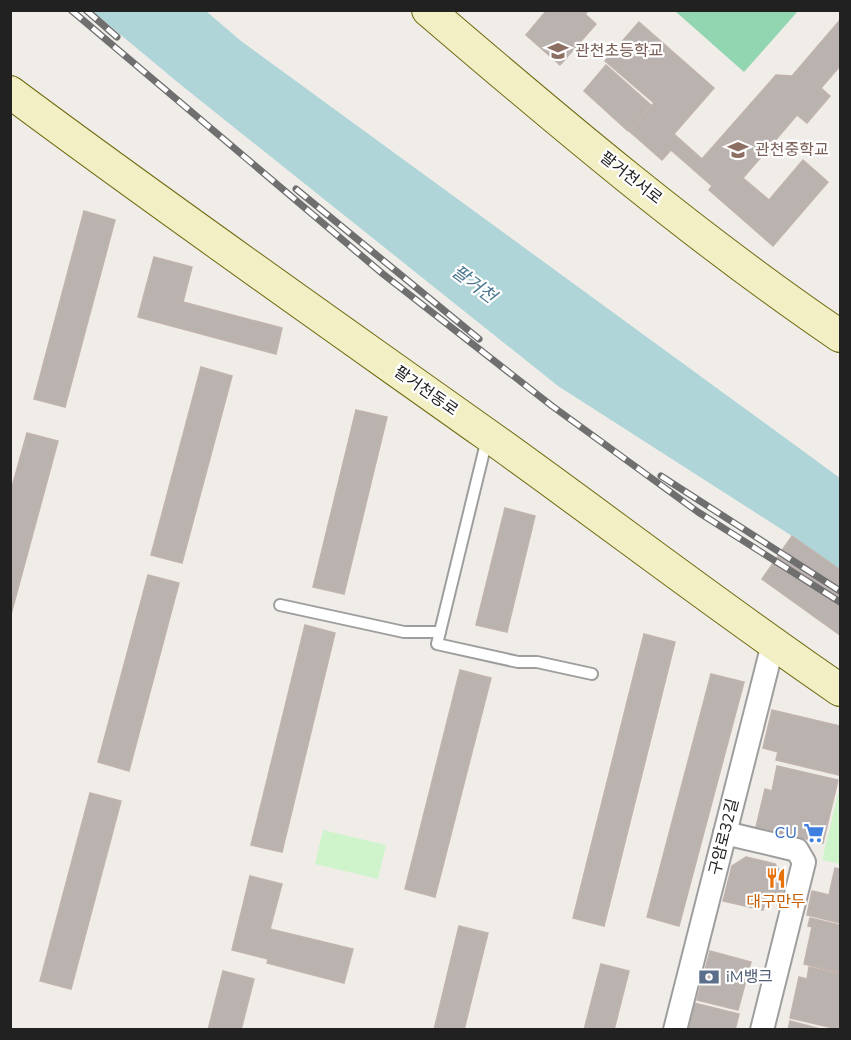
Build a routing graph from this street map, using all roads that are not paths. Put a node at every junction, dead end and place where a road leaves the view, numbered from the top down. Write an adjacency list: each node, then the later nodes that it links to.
1 (428, 10): 3 (main road, 팔거천서로)
2 (10, 92): 4 (main road, 팔거천동로)
3 (840, 336)
4 (488, 436): 6 (lane); 7 (main road, 팔거천동로)
5 (280, 605): 6 (lane)
6 (440, 632): 8 (lane)
7 (773, 644): 9 (main road, 팔거천동로); 10 (street, 구암로32길)
8 (592, 674)
9 (840, 690)
10 (725, 833): 11 (street, 구암로32길); 12 (street)
11 (675, 1029)
12 (762, 1029)

